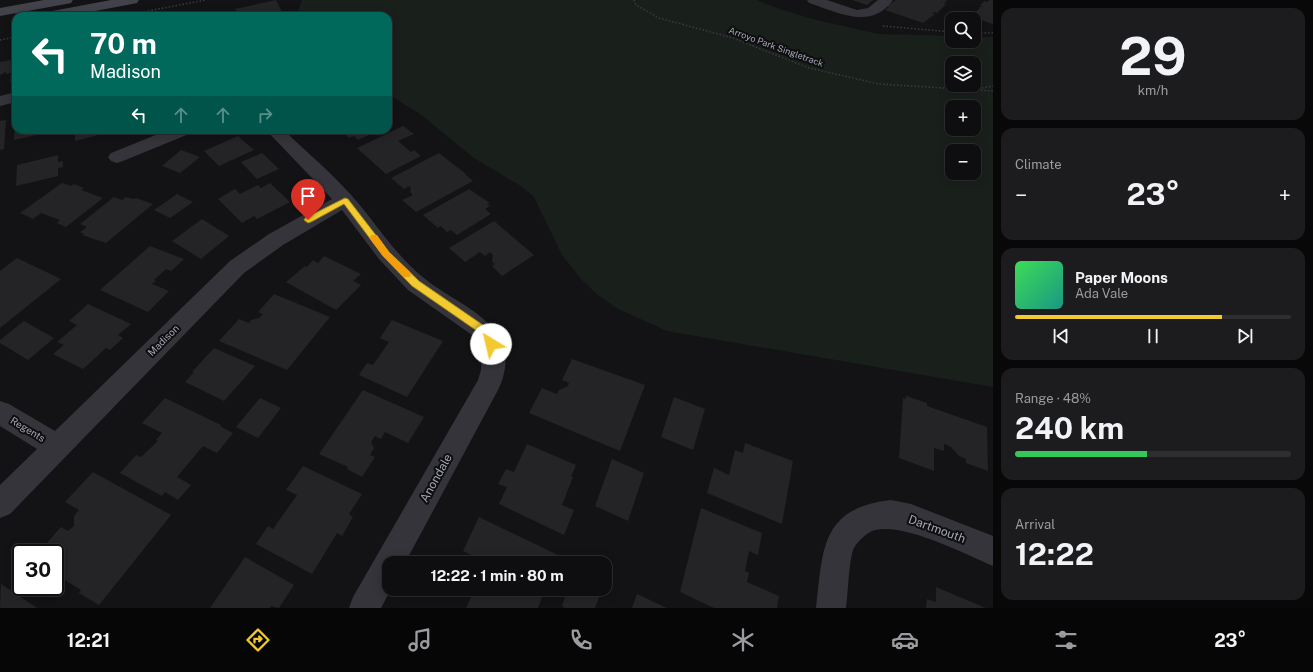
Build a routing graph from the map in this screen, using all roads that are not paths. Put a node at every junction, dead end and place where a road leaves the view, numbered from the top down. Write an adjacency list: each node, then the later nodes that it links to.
1 (67, 0): 5 (main road)
2 (132, 0): 6 (main road)
3 (814, 0): 4 (street)
4 (886, 0)
5 (0, 12)
6 (68, 12)
7 (12, 23): 8 (main road)
8 (0, 25)
9 (12, 98): 10 (street)
10 (0, 101)
11 (174, 134): 13 (street)
12 (278, 134): 14 (street)
13 (117, 157)
14 (345, 200): 16 (street, Madison); 19 (street, Anondale)
15 (0, 412): 16 (street, Regents)
16 (57, 447): 17 (street, Madison)
17 (0, 504)
18 (993, 551): 20 (street, Dartmouth)
19 (364, 608)
20 (831, 608)

